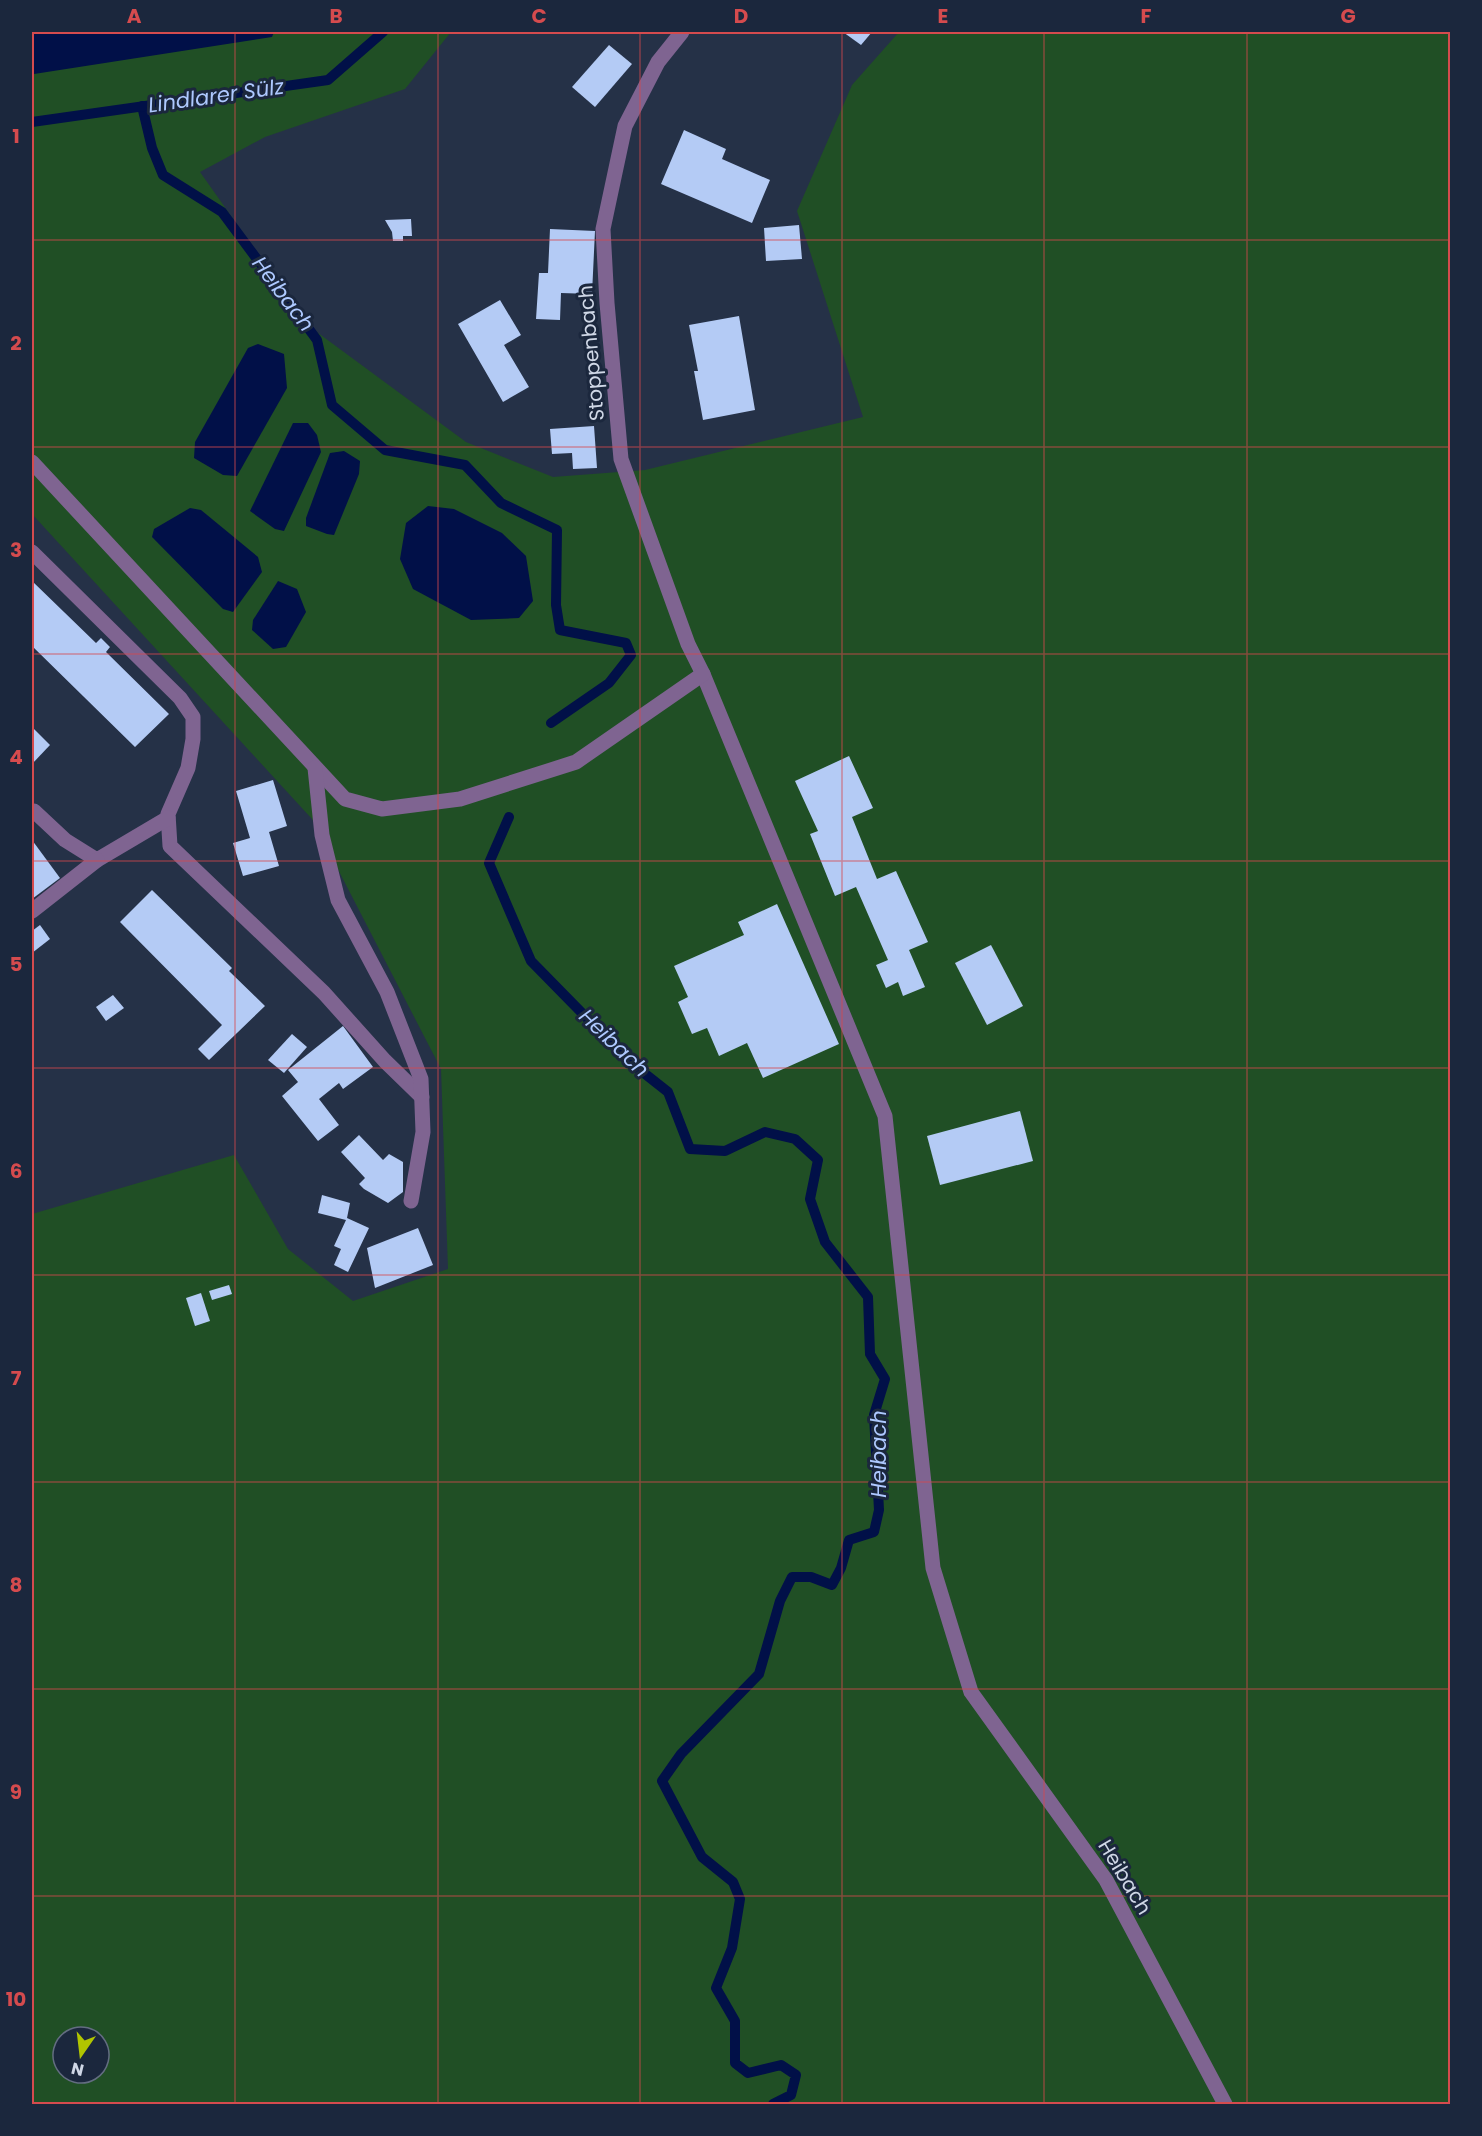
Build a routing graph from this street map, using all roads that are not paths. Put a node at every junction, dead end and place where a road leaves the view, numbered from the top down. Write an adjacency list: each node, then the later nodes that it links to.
1 (682, 32): 4 (street, Stoppenbach)
2 (32, 462): 5 (street)
3 (32, 552): 7 (street)
4 (703, 674): 5 (street); 12 (street, Heibach)
5 (315, 768): 10 (street)
6 (34, 811): 8 (street)
7 (168, 818): 8 (street); 10 (street)
8 (97, 860): 9 (street)
9 (32, 911)
10 (422, 1096): 11 (street)
11 (411, 1201)
12 (1225, 2104)

